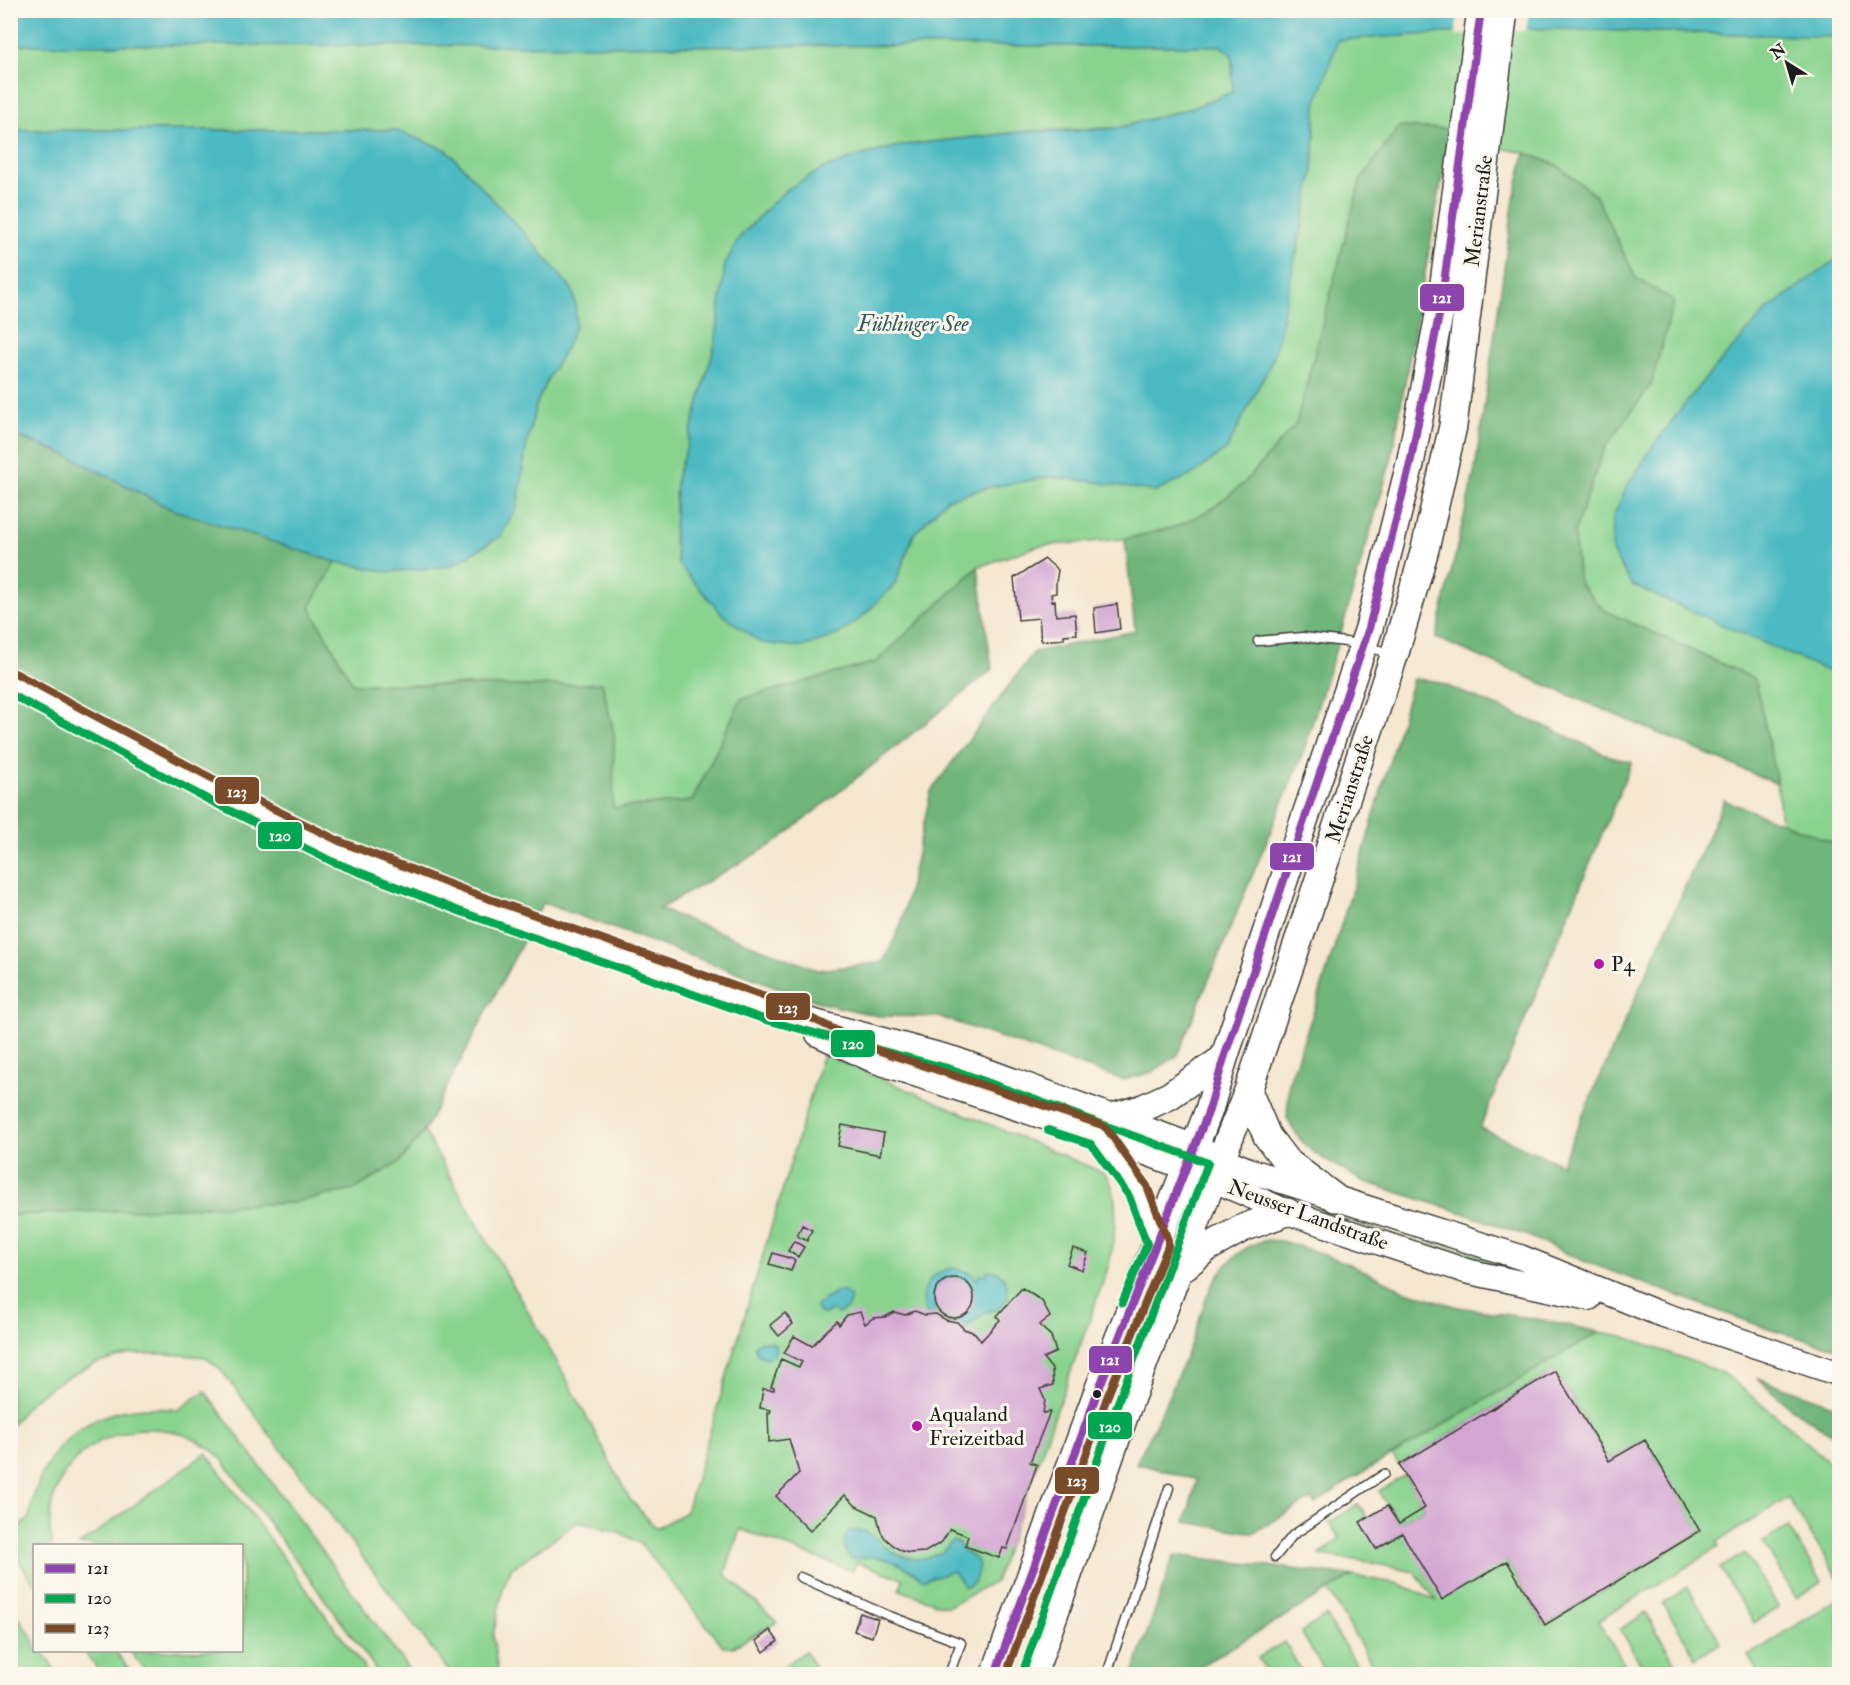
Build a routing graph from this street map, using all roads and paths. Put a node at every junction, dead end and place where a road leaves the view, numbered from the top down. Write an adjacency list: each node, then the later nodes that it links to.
1 (1481, 10): 3 (main road, Merianstraße)
2 (1504, 10): 3 (main road, Merianstraße)
3 (1469, 189): 5 (main road, Merianstraße); 6 (main road, Merianstraße)
4 (1258, 640): 5 (lane)
5 (1362, 647): 6 (lane); 8 (main road, Merianstraße)
6 (1395, 653): 9 (main road, Merianstraße)
7 (10, 682): 10 (main road, Neusser Landstraße)
8 (1224, 1058): 10 (main road); 11 (main road, Merianstraße)
9 (1248, 1091): 12 (main road, Merianstraße); 13 (main road)
10 (1106, 1126): 11 (main road, Neusser Landstraße); 15 (main road)
11 (1191, 1157): 12 (main road, Neusser Landstraße); 15 (main road, Merianstraße)
12 (1217, 1168): 13 (main road, Neusser Landstraße); 14 (main road, Neusser Landstraße); 16 (main road, Merianstraße)
13 (1335, 1198): 17 (main road, Neusser Landstraße)
14 (1287, 1212): 16 (main road); 17 (main road, Neusser Landstraße)
15 (1158, 1244): 24 (main road, Merianstraße)
16 (1180, 1270): 25 (main road, Merianstraße)
17 (1655, 1312): 18 (main road, Neusser Landstraße)
18 (1839, 1374)
19 (1384, 1474): 21 (lane)
20 (1169, 1488): 26 (lane)
21 (1275, 1557)
22 (800, 1577): 23 (lane)
23 (949, 1674)
24 (995, 1674)
25 (1033, 1674)
26 (1107, 1674)

